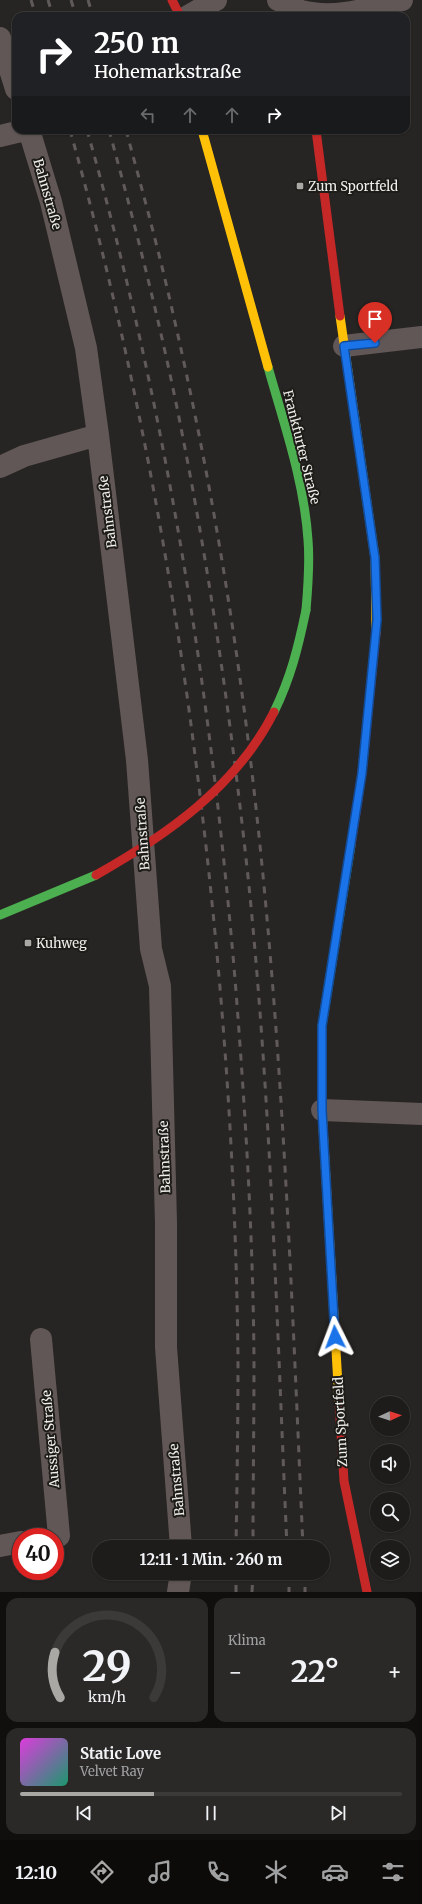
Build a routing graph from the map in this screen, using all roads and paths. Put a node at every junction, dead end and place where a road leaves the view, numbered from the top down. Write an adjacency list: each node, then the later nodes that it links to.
1 (172, 0): 5 (street)
2 (216, 0): 6 (street)
3 (278, 0): 7 (street)
4 (402, 0): 8 (street)
5 (178, 12)
6 (195, 12)
7 (299, 12)
8 (348, 12)
9 (0, 38): 10 (street)
10 (12, 76)
11 (12, 133): 15 (street)
12 (30, 134): 18 (street, Bahnstraße)
13 (203, 134): 20 (street, Frankfurter Straße, bridge)
14 (317, 134): 17 (street, Zum Sportfeld)
15 (0, 136)
16 (422, 337): 17 (street)
17 (344, 346): 21 (street, Zum Sportfeld)
18 (98, 435): 19 (street); 25 (street, Bahnstraße)
19 (0, 467)
20 (0, 915)
21 (322, 1110): 22 (street); 30 (street, Zum Sportfeld)
22 (422, 1114)
23 (41, 1338): 24 (street, Aussiger Straße)
24 (58, 1528)
25 (180, 1540)
26 (12, 1544): 27 (street)
27 (0, 1546)
28 (179, 1580): 29 (street)
29 (178, 1592)
30 (367, 1592)

